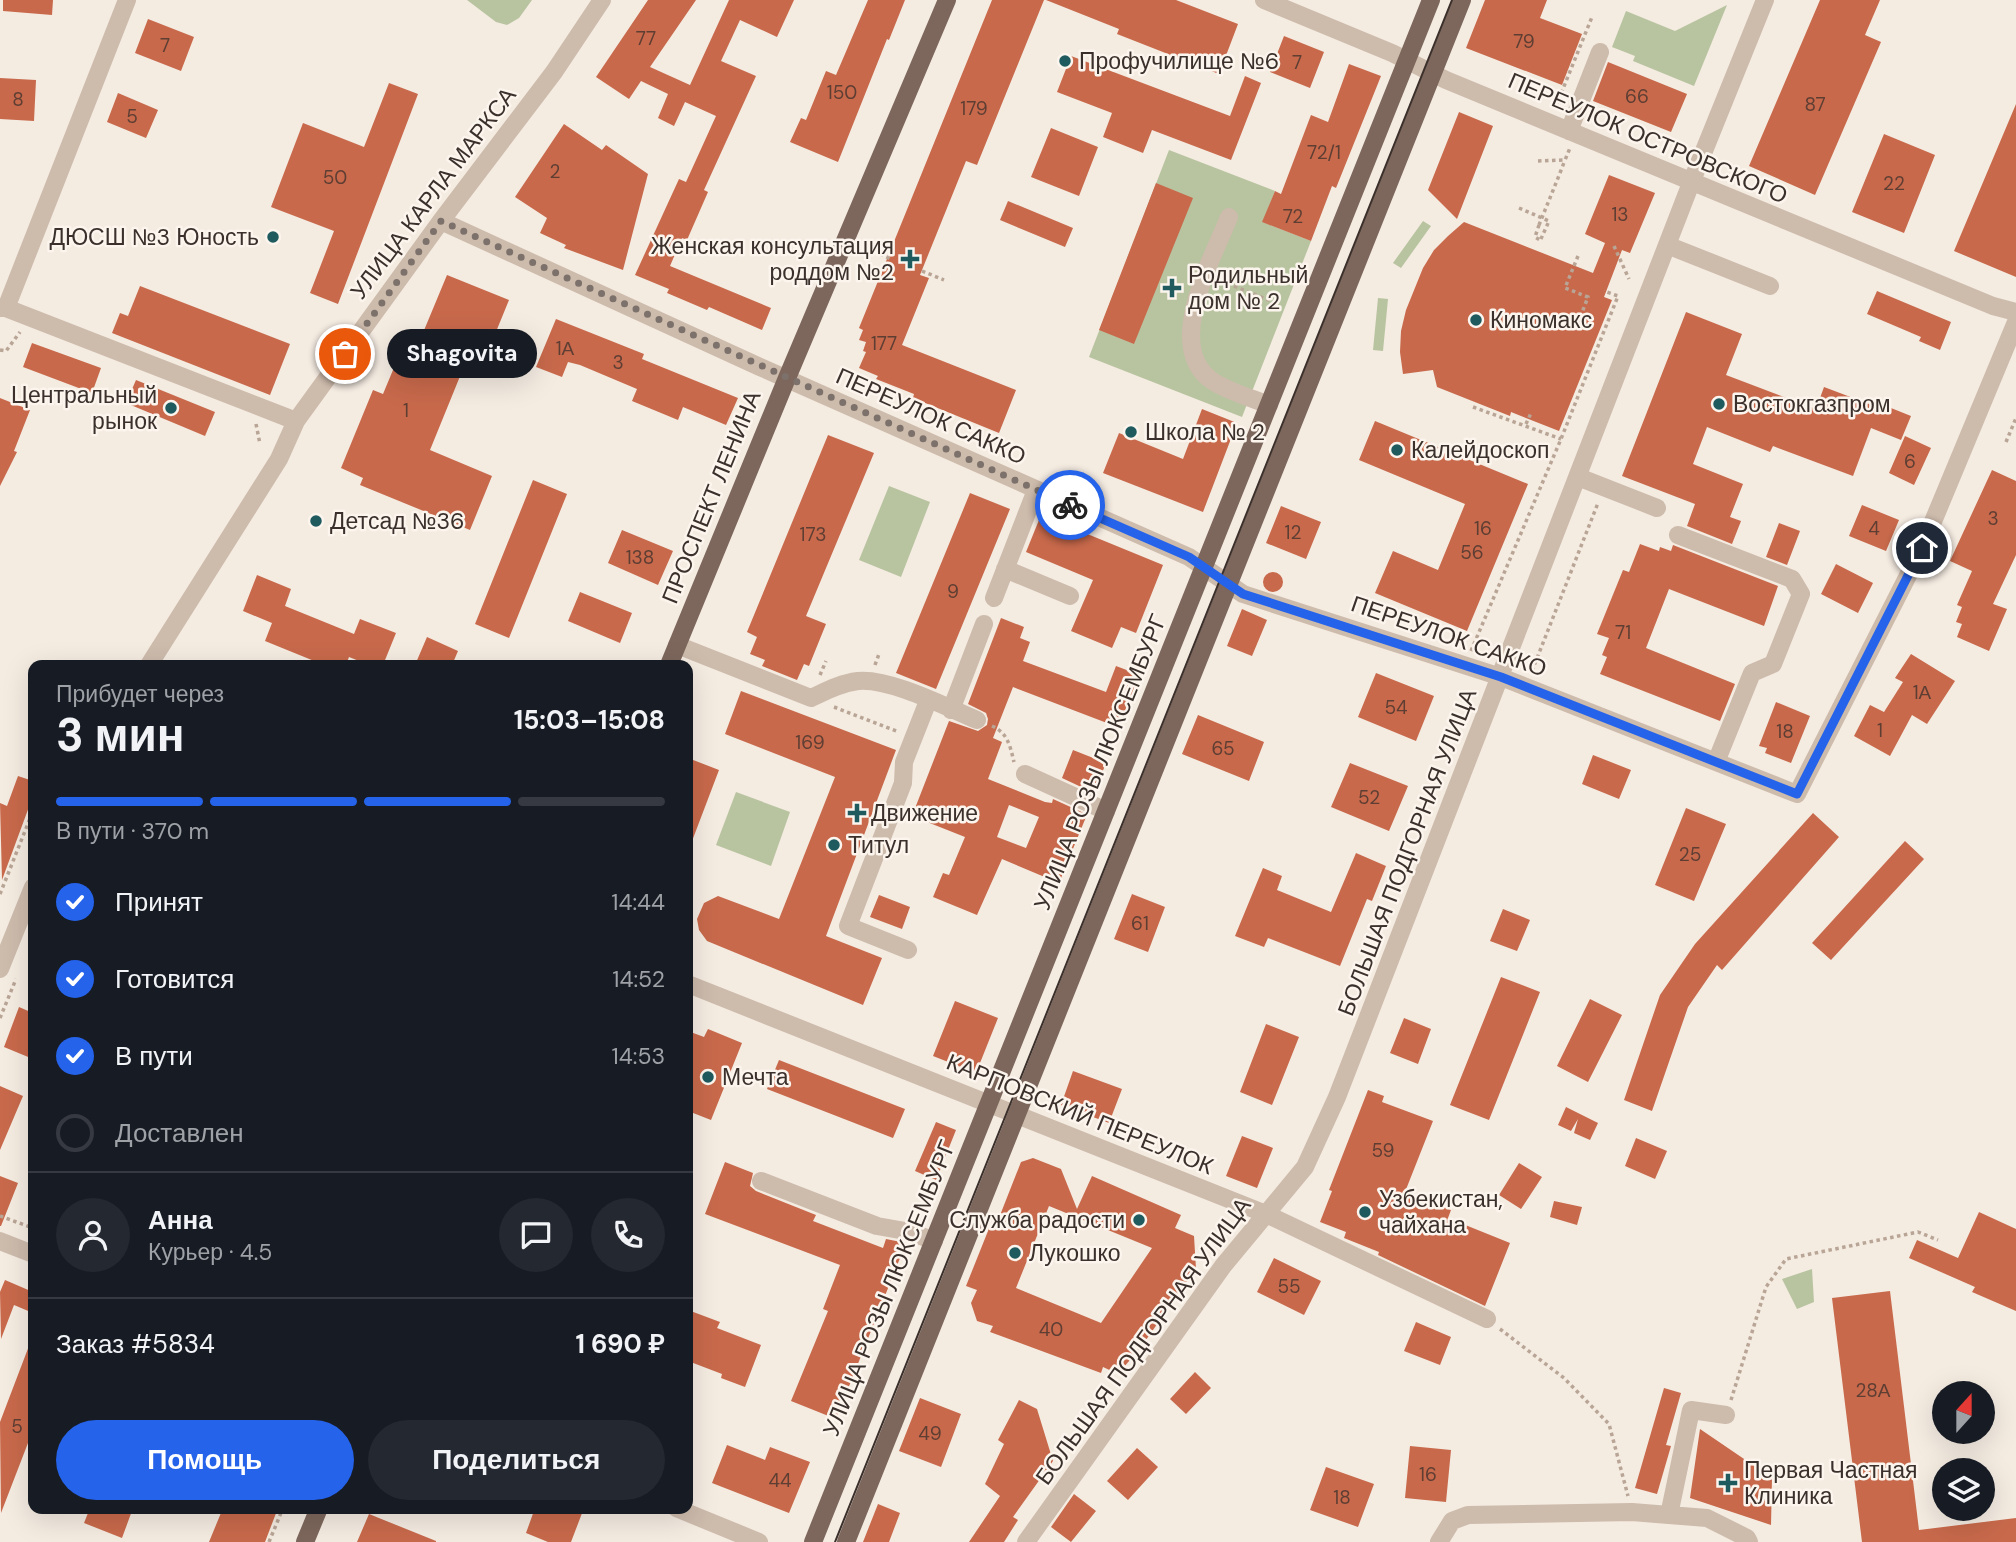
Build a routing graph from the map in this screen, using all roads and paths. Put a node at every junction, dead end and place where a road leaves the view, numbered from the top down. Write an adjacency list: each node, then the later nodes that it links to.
1 (127, 0): 32 (street)
2 (602, 0): 19 (street, УЛИЦА КАРЛА МАРКСА)
3 (947, 0): 36 (main road, ПРОСПЕКТ ЛЕНИНА)
4 (1264, 0): 10 (street, ПЕРЕУЛОК ОСТРОВСКОГО)
5 (1431, 0): 10 (main road, УЛИЦА РОЗЫ ЛЮКСЕМБУРГ)
6 (1462, 0): 11 (main road)
7 (1765, 0): 16 (street, БОЛЬШАЯ ПОДГОРНАЯ УЛИЦА)
8 (1592, 17): 12 (path)
9 (1600, 52): 13 (street)
10 (1407, 61): 11 (street, ПЕРЕУЛОК ОСТРОВСКОГО); 37 (main road, УЛИЦА РОЗЫ ЛЮКСЕМБУРГ)
11 (1433, 74): 12 (street, ПЕРЕУЛОК ОСТРОВСКОГО); 52 (main road)
12 (1549, 123): 13 (street, ПЕРЕУЛОК ОСТРОВСКОГО)
13 (1572, 133): 14 (path); 16 (street, ПЕРЕУЛОК ОСТРОВСКОГО)
14 (1565, 160): 15 (path); 17 (path, bridge)
15 (1538, 161)
16 (1691, 183): 20 (street, БОЛЬШАЯ ПОДГОРНАЯ УЛИЦА); 33 (street, ПЕРЕУЛОК ОСТРОВСКОГО)
17 (1519, 208)
18 (1229, 217): 26 (street)
19 (441, 221): 36 (street, ПЕРЕУЛОК САККО); 41 (street, УЛИЦА КАРЛА МАРКСА)
20 (1667, 245): 29 (street); 45 (street, БОЛЬШАЯ ПОДГОРНАЯ УЛИЦА)
21 (1614, 246): 27 (path)
22 (880, 254): 24 (path)
23 (1578, 256): 34 (path)
24 (891, 259)
25 (922, 271): 28 (path)
26 (1206, 275): 31 (path); 37 (street)
27 (1629, 279)
28 (944, 280)
29 (1770, 286)
30 (1604, 291): 43 (path)
31 (1276, 303)
32 (3, 308): 41 (street)
33 (2016, 312)
34 (1581, 315)
35 (2016, 322): 67 (street, ПЕРЕУЛОК САККО)
36 (787, 378): 47 (street, ПЕРЕУЛОК САККО); 56 (main road, ПРОСПЕКТ ЛЕНИНА)
37 (1269, 405): 50 (main road, УЛИЦА РОЗЫ ЛЮКСЕМБУРГ)
38 (1473, 407): 42 (path)
39 (1531, 412): 42 (path)
40 (2016, 418): 44 (path)
41 (296, 421): 57 (street, УЛИЦА КАРЛА МАРКСА)
42 (1526, 424): 43 (path)
43 (1561, 439): 59 (path)
44 (2006, 442)
45 (1578, 477): 46 (street); 60 (street, БОЛЬШАЯ ПОДГОРНАЯ УЛИЦА)
46 (1604, 488): 48 (street); 61 (path)
47 (1036, 490): 50 (street, ПЕРЕУЛОК САККО); 51 (street)
48 (1657, 508)
49 (1678, 535): 67 (street)
50 (1204, 566): 52 (street, ПЕРЕУЛОК САККО); 69 (main road, УЛИЦА РОЗЫ ЛЮКСЕМБУРГ)
51 (1005, 569): 53 (street); 54 (street)
52 (1228, 585): 59 (street, ПЕРЕУЛОК САККО); 77 (main road)
53 (1070, 596)
54 (994, 598)
55 (984, 624): 64 (street)
56 (677, 645): 58 (main road, ПРОСПЕКТ ЛЕНИНА); 62 (street)
57 (152, 660)
58 (671, 660)
59 (1464, 665): 60 (street, ПЕРЕУЛОК САККО)
60 (1501, 677): 61 (street, ПЕРЕУЛОК САККО); 79 (street, БОЛЬШАЯ ПОДГОРНАЯ УЛИЦА)
61 (1526, 687): 67 (street, ПЕРЕУЛОК САККО)
62 (811, 698): 63 (street); 66 (path)
63 (928, 701): 64 (street); 66 (street)
64 (951, 710): 65 (street)
65 (977, 720): 68 (path)
66 (914, 738): 73 (street)
67 (1716, 762)
68 (1025, 774): 69 (street)
69 (1106, 811): 76 (main road, УЛИЦА РОЗЫ ЛЮКСЕМБУРГ)
70 (28, 824): 71 (path)
71 (0, 894)
72 (28, 899): 74 (street)
73 (908, 950)
74 (0, 969)
75 (693, 986): 76 (street, КАРПОВСКИЙ ПЕРЕУЛОК)
76 (989, 1104): 77 (street, КАРПОВСКИЙ ПЕРЕУЛОК); 84 (main road, УЛИЦА РОЗЫ ЛЮКСЕМБУРГ)
77 (1016, 1115): 79 (street, КАРПОВСКИЙ ПЕРЕУЛОК); 97 (main road)
78 (761, 1181): 84 (street)
79 (1266, 1214): 86 (street, КАРПОВСКИЙ ПЕРЕУЛОК); 98 (street, БОЛЬШАЯ ПОДГОРНАЯ УЛИЦА)
80 (0, 1216): 81 (path)
81 (28, 1226)
82 (1938, 1240): 87 (path)
83 (0, 1241): 85 (street)
84 (934, 1241): 96 (main road, УЛИЦА РОЗЫ ЛЮКСЕМБУРГ)
85 (28, 1252)
86 (1487, 1319): 88 (path)
87 (1726, 1415): 92 (street)
88 (1632, 1512): 92 (street); 99 (street)
89 (281, 1514): 93 (path)
90 (317, 1514): 94 (main road)
91 (691, 1514): 95 (street)
92 (1669, 1515): 100 (street)
93 (269, 1542)
94 (305, 1542)
95 (759, 1542)
96 (814, 1542)
97 (846, 1542)
98 (1026, 1542)
99 (1439, 1542)
100 (1749, 1542)

